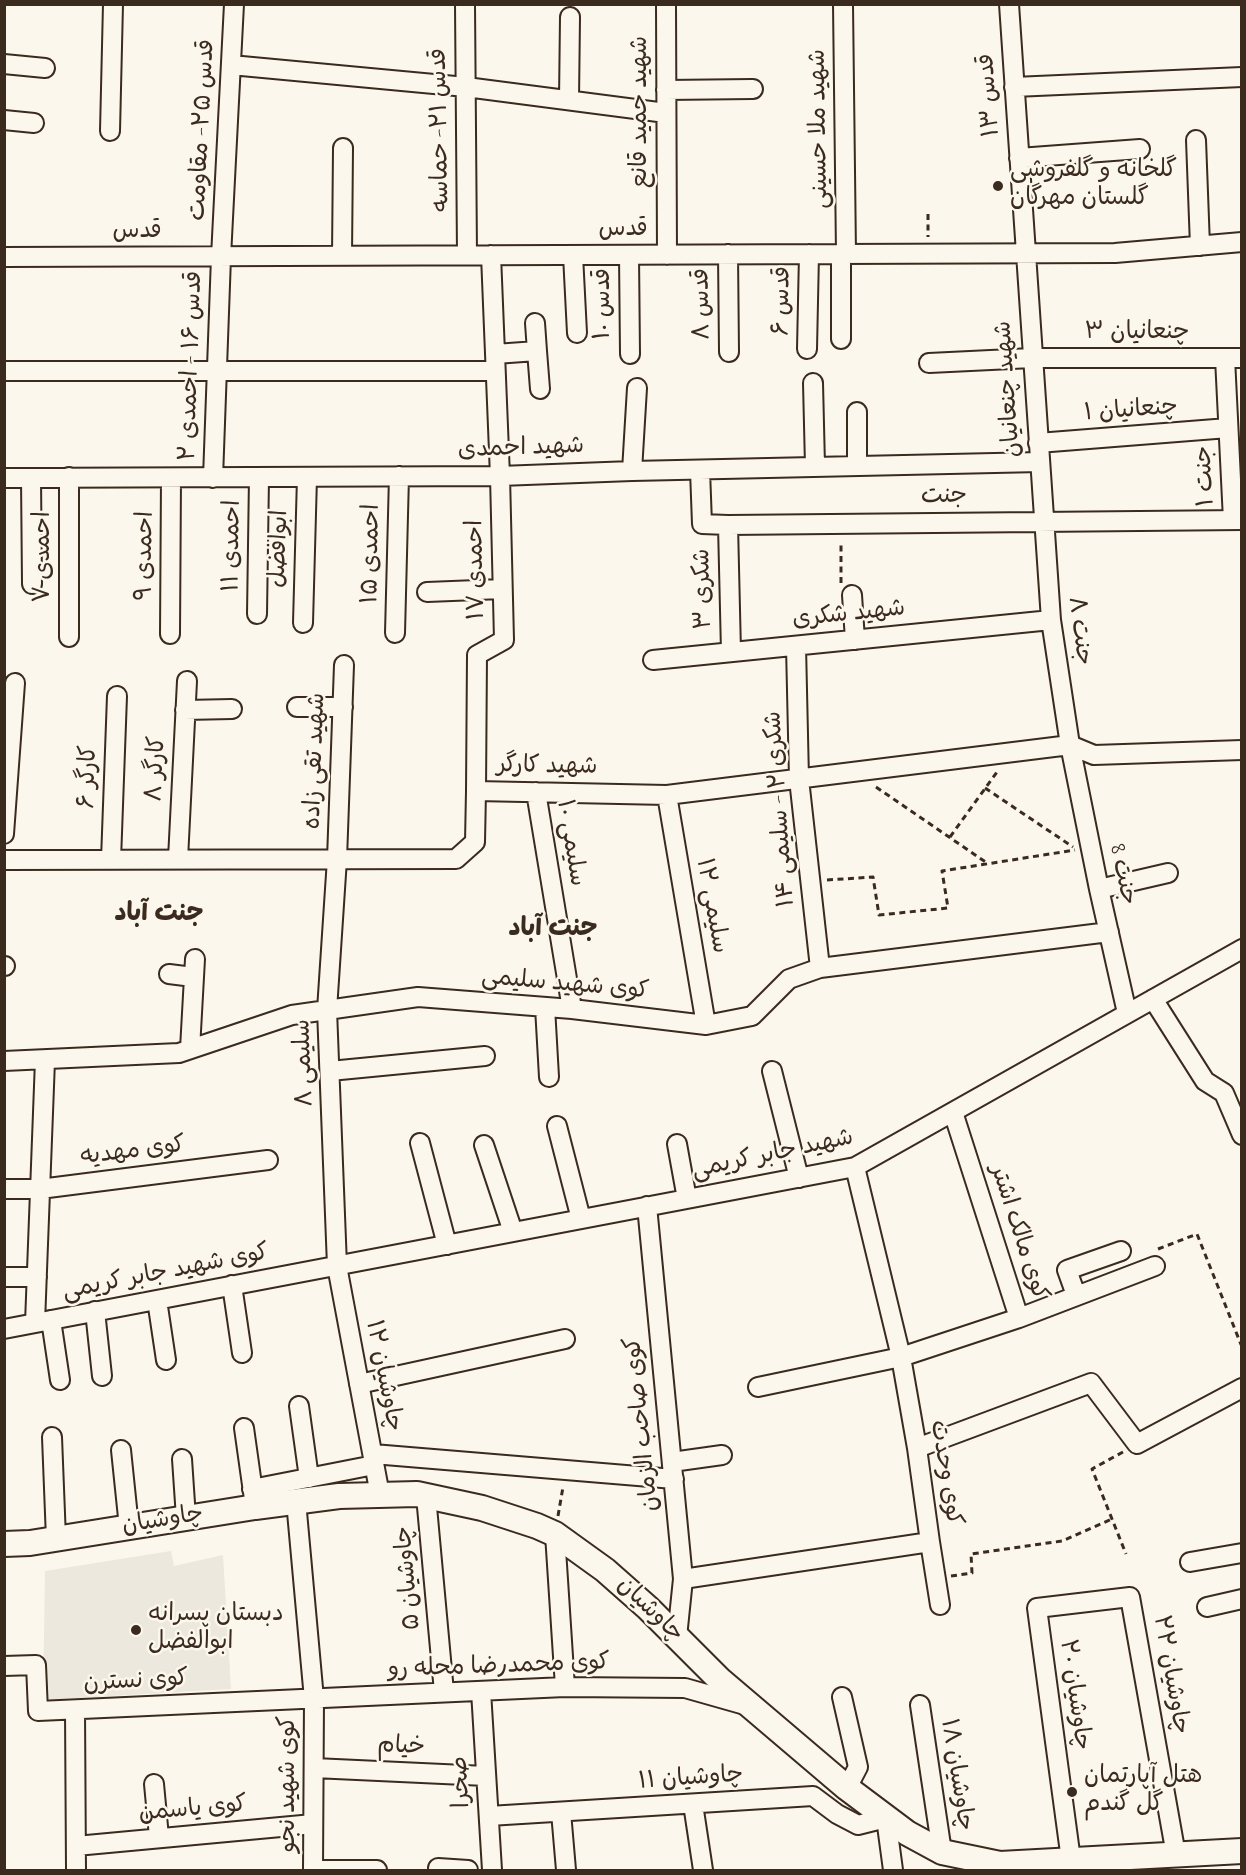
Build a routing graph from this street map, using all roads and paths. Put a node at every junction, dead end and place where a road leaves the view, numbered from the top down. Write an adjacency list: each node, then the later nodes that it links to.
1 (113, 4): 20 (street)
2 (234, 4): 9 (street, قدس ۲۵- مقاومت)
3 (465, 4): 12 (street, قدس ۲۱- حماسه)
4 (666, 4): 15 (street, شهید حمید قانع)
5 (843, 4): 31 (street, شهید ملا حسینی)
6 (1009, 4): 13 (street, قدس ۱۳)
7 (570, 17): 16 (street)
8 (4, 64): 10 (street)
9 (231, 64): 12 (street); 40 (street, قدس ۲۵- مقاومت)
10 (45, 68)
11 (1242, 78): 13 (street)
12 (466, 87): 16 (street); 33 (street, قدس ۲۱- حماسه)
13 (1014, 87): 24 (street, قدس ۱۳)
14 (753, 89): 15 (street)
15 (666, 90): 17 (street, شهید حمید قانع)
16 (569, 100): 17 (street)
17 (666, 113): 37 (street, شهید حمید قانع)
18 (4, 120): 19 (street)
19 (34, 123)
20 (110, 131)
21 (1196, 140): 27 (street)
22 (343, 148): 38 (street)
23 (1140, 149): 24 (street)
24 (1019, 158): 28 (street, قدس ۱۳)
25 (928, 214): 32 (path)
26 (1242, 242): 27 (street, قدس)
27 (1200, 246): 28 (street, قدس)
28 (1025, 253): 32 (street, قدس); 48 (street, شهید چنعانیان)
29 (728, 254): 30 (street, قدس); 37 (street, قدس); 46 (street, قدس ۸)
30 (809, 254): 31 (street, قدس); 44 (street, قدس ۶)
31 (844, 254): 32 (street, قدس); 43 (street, شهید ملا حسینی)
32 (929, 254)
33 (467, 255): 34 (street, قدس); 38 (street, قدس)
34 (490, 255): 35 (street, قدس); 50 (street, احمدی ۱۷)
35 (573, 255): 36 (street, قدس); 42 (street)
36 (629, 255): 37 (street, قدس); 47 (street, قدس ۱۰)
37 (667, 255)
38 (342, 256): 40 (street, قدس)
39 (4, 257): 40 (street, قدس)
40 (221, 257): 53 (street, قدس ۱۶ - احمدی ۲)
41 (535, 323): 45 (street)
42 (577, 333)
43 (841, 339)
44 (807, 349)
45 (537, 351): 50 (street); 56 (street)
46 (729, 352)
47 (630, 354)
48 (1032, 357): 49 (street, چنعانیان ۳); 51 (street, چنعانیان ۳); 59 (street, شهید چنعانیان)
49 (1233, 358): 58 (street, جنت ۱)
50 (495, 363): 53 (street); 66 (street, احمدی ۱۷)
51 (929, 363)
52 (4, 371): 53 (street)
53 (217, 371): 73 (street, قدس ۱۶ - احمدی ۲)
54 (813, 383): 62 (street)
55 (637, 388): 64 (street)
56 (540, 389)
57 (857, 412): 61 (street)
58 (1228, 428): 59 (street, چنعانیان ۱); 74 (street, جنت ۱)
59 (1038, 443): 60 (street, شهید چنعانیان)
60 (1040, 462): 61 (street, شهید احمدی); 75 (street, شهید چنعانیان)
61 (857, 465): 62 (street, شهید احمدی)
62 (815, 466): 63 (street, شهید احمدی)
63 (700, 470): 64 (street, شهید احمدی); 77 (street, جنت)
64 (632, 471): 66 (street, شهید احمدی)
65 (399, 476): 66 (street, شهید احمدی); 69 (street, شهید احمدی); 85 (street, احمدی ۱۵)
66 (500, 476): 79 (street, احمدی ۱۷)
67 (69, 477): 71 (street, شهید احمدی); 72 (street, شهید احمدی); 87 (street, احمدی ۷)
68 (259, 477): 69 (street, شهید احمدی); 73 (street, شهید احمدی); 82 (street, احمدی ۱۱)
69 (307, 477): 84 (street, ابوافضل)
70 (4, 478): 71 (street, شهید احمدی)
71 (31, 478): 78 (street)
72 (171, 478): 73 (street, شهید احمدی); 86 (street, احمدی ۹)
73 (213, 478)
74 (1237, 520): 75 (street, جنت)
75 (1044, 521): 76 (street, جنت); 83 (street, جنت ۸)
76 (841, 524): 77 (street, جنت); 81 (path)
77 (728, 525): 90 (street, شکری ۳)
78 (32, 585)
79 (502, 589): 80 (street); 106 (street, احمدی ۱۷)
80 (427, 592)
81 (852, 595): 88 (street)
82 (257, 614)
83 (1051, 620): 88 (street, شهید شکری); 100 (street, جنت ۸)
84 (303, 623)
85 (395, 633)
86 (170, 634)
87 (69, 637)
88 (855, 640): 89 (street, شهید شکری)
89 (796, 646): 90 (street, شهید شکری); 104 (street, شکری ۲ - سلیمی ۱۴)
90 (731, 652): 91 (street, شهید شکری)
91 (653, 660)
92 (344, 665): 97 (street, شهید تقی زاده)
93 (187, 681): 99 (street, کارگر ۸)
94 (15, 683): 109 (street)
95 (117, 696): 115 (street, کارگر ۶)
96 (297, 707): 97 (street)
97 (343, 707): 113 (street, شهید تقی زاده)
98 (232, 709): 99 (street)
99 (185, 710): 112 (street, کارگر ۸)
100 (1070, 746): 101 (street); 102 (street, شهید کارگر); 111 (street, جنت 8)
101 (1242, 750)
102 (1010, 753): 103 (street, شهید کارگر); 105 (path)
103 (854, 772): 104 (street, شهید کارگر); 110 (path)
104 (799, 779): 108 (street, شهید کارگر); 118 (street, شکری ۲ - سلیمی ۱۴)
105 (985, 788): 110 (path); 111 (path)
106 (476, 791): 107 (street, شهید کارگر); 113 (street, شهید کارگر)
107 (536, 792): 108 (street, شهید کارگر); 126 (street, سلیمی ۱۰)
108 (667, 795): 129 (street, سلیمی ۱۲)
109 (4, 834)
110 (950, 837): 116 (path)
111 (1084, 849): 116 (path); 119 (street, جنت 8)
112 (178, 859): 113 (street, شهید کارگر); 115 (street, شهید کارگر)
113 (337, 859): 127 (street, سلیمی ۸)
114 (4, 860): 115 (street, شهید کارگر)
115 (111, 860)
116 (987, 863): 118 (path)
117 (1168, 873): 119 (street)
118 (810, 881): 122 (street, شکری ۲ - سلیمی ۱۴)
119 (1099, 889): 120 (street, جنت 8)
120 (1109, 932): 122 (street, کوی شهید سلیمی); 128 (street, جنت 8)
121 (1242, 949): 124 (street, شهید جابر کریمی)
122 (820, 968): 129 (street, کوی شهید سلیمی)
123 (169, 974): 130 (street)
124 (1153, 999): 128 (street, شهید جابر کریمی); 139 (street)
125 (546, 1007): 126 (street, کوی شهید سلیمی); 127 (street, کوی شهید سلیمی); 136 (street)
126 (572, 1009): 129 (street, کوی شهید سلیمی)
127 (327, 1010): 130 (street, کوی شهید سلیمی); 134 (street, سلیمی ۸)
128 (1127, 1013): 137 (street, شهید جابر کریمی)
129 (706, 1025)
130 (190, 1049): 132 (street, کوی شهید سلیمی)
131 (485, 1056): 134 (street)
132 (45, 1060): 133 (street, کوی شهید سلیمی); 147 (street)
133 (4, 1061)
134 (330, 1071): 154 (street, سلیمی ۸)
135 (772, 1071): 145 (street)
136 (549, 1077)
137 (953, 1112): 144 (street, شهید جابر کریمی); 162 (street, کوی مالک اشتر)
138 (558, 1126): 150 (street)
139 (1242, 1135)
140 (420, 1143): 152 (street)
141 (483, 1144): 151 (street)
142 (677, 1144): 148 (street)
143 (267, 1160): 147 (street, کوی مهدیه)
144 (855, 1167): 145 (street, شهید جابر کریمی); 168 (street, کوی وحدت)
145 (799, 1178): 148 (street, شهید جابر کریمی)
146 (4, 1189): 147 (street, کوی مهدیه)
147 (40, 1189): 157 (street)
148 (687, 1199): 149 (street, شهید جابر کریمی)
149 (647, 1206): 150 (street, شهید جابر کریمی); 185 (street, کوی صاحب الزمان)
150 (581, 1219): 151 (street, شهید جابر کریمی)
151 (513, 1232): 152 (street, شهید جابر کریمی)
152 (447, 1245): 154 (street, شهید جابر کریمی)
153 (1121, 1251): 159 (street)
154 (337, 1266): 158 (street, کوی شهید جابر کریمی); 172 (street, چاوشیان ۱۲)
155 (1155, 1266): 159 (street); 166 (path)
156 (4, 1277): 157 (street)
157 (37, 1277): 163 (street)
158 (232, 1286): 160 (street, کوی شهید جابر کریمی); 167 (street)
159 (1076, 1295): 162 (street)
160 (157, 1300): 161 (street, کوی شهید جابر کریمی); 169 (street)
161 (95, 1311): 163 (street, کوی شهید جابر کریمی); 170 (street)
162 (1019, 1318): 168 (street, کوی مالک اشتر)
163 (43, 1321): 164 (street, کوی شهید جابر کریمی); 171 (street)
164 (4, 1329)
165 (565, 1339): 172 (street)
166 (1242, 1347)
167 (242, 1353)
168 (901, 1357): 173 (street, کوی مالک اشتر); 179 (street, کوی وحدت)
169 (166, 1360)
170 (102, 1376)
171 (60, 1380)
172 (359, 1384): 183 (street, چاوشیان ۱۲)
173 (758, 1387)
174 (1242, 1388): 178 (street)
175 (299, 1406): 186 (street)
176 (244, 1428): 189 (street)
177 (52, 1437): 195 (street)
178 (1137, 1444): 179 (street); 192 (path)
179 (917, 1448): 196 (street, کوی وحدت)
180 (121, 1450): 193 (street)
181 (722, 1455): 185 (street)
182 (182, 1459): 191 (street)
183 (374, 1460): 184 (street); 186 (street); 187 (street, چاوشیان ۱۲)
184 (566, 1470): 185 (street); 194 (path)
185 (673, 1470): 202 (street, کوی صاحب الزمان)
186 (309, 1478): 189 (street)
187 (380, 1495): 188 (main road, چاوشیان); 190 (main road, چاوشیان)
188 (426, 1496): 194 (main road, چاوشیان); 213 (street, چاوشیان ۵)
189 (254, 1498): 190 (main road, چاوشیان); 191 (main road, چاوشیان)
190 (296, 1501): 215 (street, کوی شهید نجو)
191 (186, 1518): 193 (main road, چاوشیان)
192 (1112, 1519): 199 (path); 201 (path)
193 (129, 1527): 195 (main road, چاوشیان)
194 (555, 1534): 207 (main road, چاوشیان); 210 (street)
195 (57, 1539): 197 (main road, چاوشیان)
196 (930, 1542): 201 (street); 202 (street, کوی وحدت)
197 (4, 1544)
198 (1242, 1553): 200 (street)
199 (1126, 1554)
200 (1190, 1562)
201 (936, 1578): 204 (street)
202 (683, 1579): 207 (street, کوی صاحب الزمان)
203 (1242, 1599): 205 (street)
204 (940, 1605)
205 (1207, 1607)
206 (1037, 1608): 232 (street, چاوشیان ۲۲); 233 (street, چاوشیان ۲۰)
207 (677, 1637): 208 (main road, چاوشیان)
208 (699, 1659): 211 (street); 217 (main road, چاوشیان)
209 (4, 1666): 218 (street, کوی نسترن)
210 (565, 1687): 211 (street, کوی محمدرضا محله رو); 212 (street, کوی محمدرضا محله رو)
211 (685, 1688): 217 (street, کوی محمدرضا محله رو)
212 (481, 1691): 213 (street, کوی محمدرضا محله رو); 220 (street, صحرا)
213 (444, 1692): 215 (street, کوی محمدرضا محله رو)
214 (842, 1697): 222 (street)
215 (314, 1699): 218 (street, کوی نسترن); 219 (street, کوی شهید نجو)
216 (920, 1705): 231 (street, چاوشیان ۱۸)
217 (752, 1707): 222 (main road, چاوشیان)
218 (75, 1710): 229 (street)
219 (314, 1768): 220 (street, خیام); 227 (street, کوی شهید نجو)
220 (486, 1776): 225 (street, صحرا)
221 (154, 1784): 228 (street)
222 (847, 1788): 226 (main road, چاوشیان)
223 (693, 1803): 224 (street, چاوشیان ۱۱); 226 (street, چاوشیان ۱۱); 241 (street)
224 (561, 1812): 225 (street, چاوشیان ۱۱); 240 (street)
225 (489, 1816): 239 (street, صحرا)
226 (886, 1818): 231 (main road, چاوشیان); 242 (street)
227 (313, 1824): 228 (street, کوی یاسمن); 236 (street, کوی شهید نجو)
228 (159, 1837): 229 (street, کوی یاسمن)
229 (76, 1846): 235 (street)
230 (1242, 1851): 232 (main road, چاوشیان)
231 (942, 1852): 233 (main road, چاوشیان)
232 (1176, 1854): 233 (main road, چاوشیان)
233 (1071, 1860)
234 (438, 1868): 238 (street)
235 (76, 1870)
236 (313, 1870): 237 (street)
237 (376, 1870)
238 (468, 1870)
239 (492, 1870)
240 (566, 1870)
241 (703, 1870)
242 (893, 1870)

